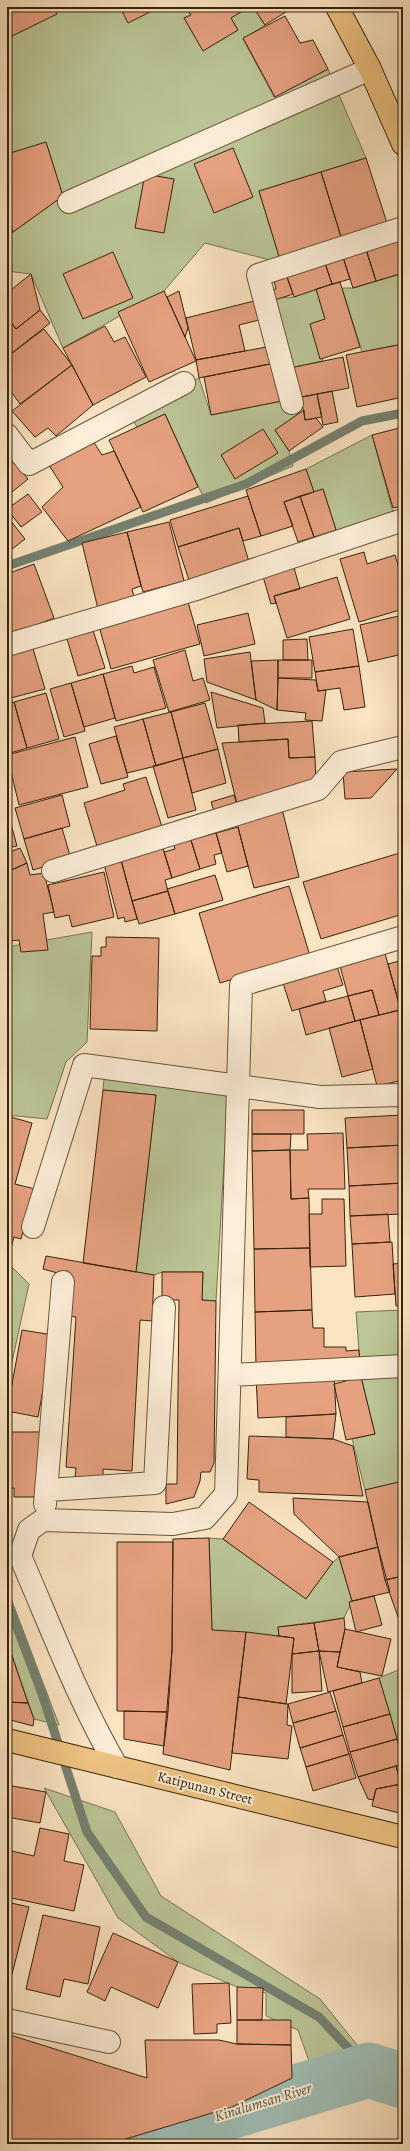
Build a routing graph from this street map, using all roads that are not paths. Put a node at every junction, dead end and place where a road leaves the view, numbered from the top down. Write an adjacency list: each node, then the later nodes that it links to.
1 (337, 7): 2 (main road)
2 (370, 69): 3 (main road); 4 (street)
3 (403, 144)
4 (69, 202)
5 (403, 228): 7 (street)
6 (184, 383): 8 (street)
7 (292, 404)
8 (7, 435)
9 (403, 520): 10 (street)
10 (7, 645)
11 (403, 747): 12 (street)
12 (53, 872)
13 (403, 937): 14 (street)
14 (239, 1086): 15 (street); 16 (street); 20 (street)
15 (403, 1095)
16 (33, 1227)
17 (63, 1282): 21 (street)
18 (164, 1306): 21 (street)
19 (403, 1366): 20 (street)
20 (230, 1376): 22 (street)
21 (48, 1490): 22 (street)
22 (43, 1520): 24 (street)
23 (15, 1742): 24 (main road, Katipunan Street)
24 (116, 1767): 25 (main road, Katipunan Street)
25 (403, 1837)
26 (7, 2020): 27 (street)
27 (109, 2042)

